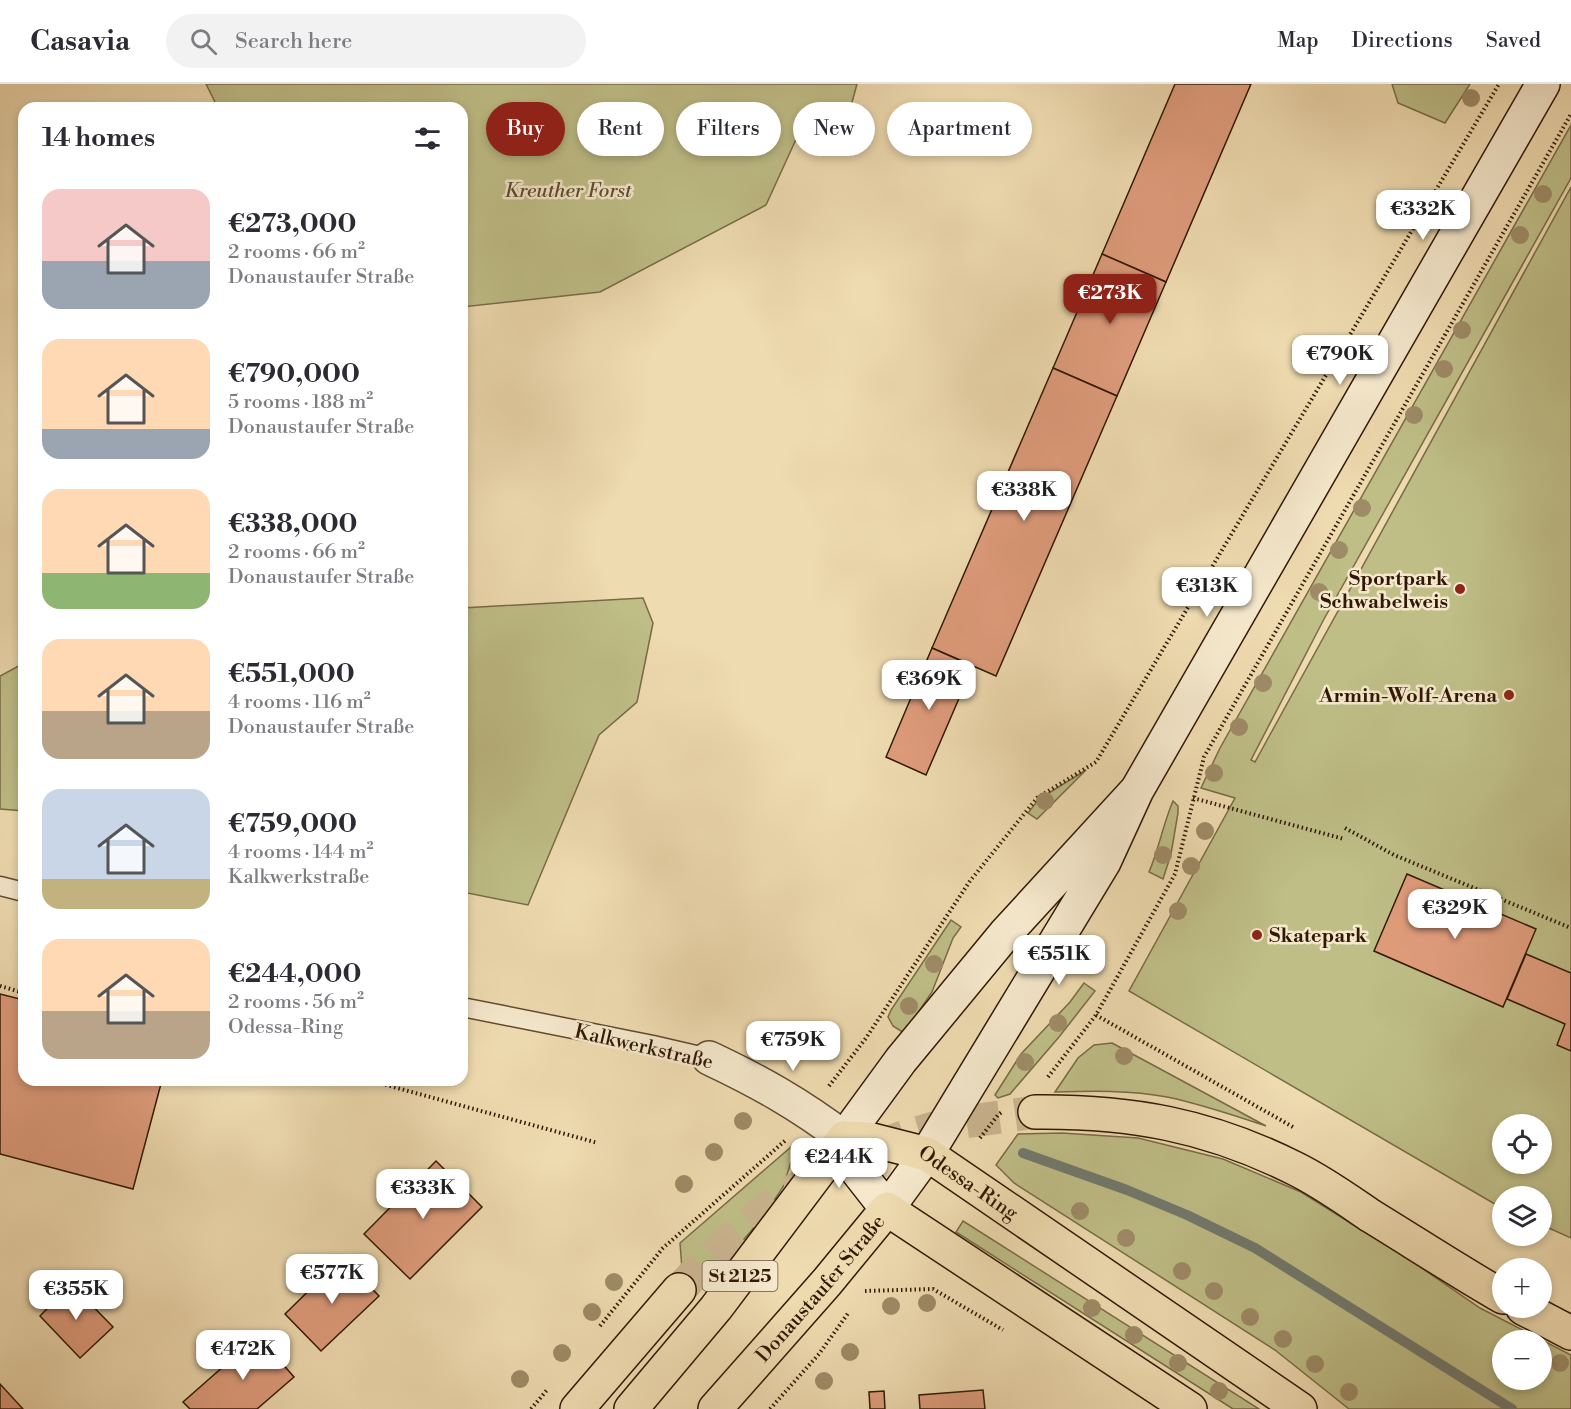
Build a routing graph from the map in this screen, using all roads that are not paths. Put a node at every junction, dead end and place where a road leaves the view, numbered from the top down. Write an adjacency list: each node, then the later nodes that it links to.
1 (1543, 84): 2 (main road, Donaustaufer Straße / St 2125)
2 (1137, 790): 8 (main road, Donaustaufer Straße / St 2125); 9 (main road, Donaustaufer Straße / St 2125)
3 (0, 885): 4 (lane)
4 (18, 890)
5 (468, 1008): 6 (lane, Kalkwerkstraße)
6 (709, 1058): 8 (main road, Kalkwerkstraße)
7 (1027, 1103): 12 (main road)
8 (844, 1138): 9 (main road, Odessa-Ring); 10 (main road); 16 (main road, Donaustaufer Straße / St 2125)
9 (927, 1154): 10 (main road, Donaustaufer Straße / St 2125); 19 (main road, Odessa-Ring)
10 (887, 1209): 17 (main road, Donaustaufer Straße / St 2125); 18 (main road)
11 (680, 1290): 15 (main road)
12 (1492, 1291)
13 (1542, 1318): 14 (main road)
14 (1571, 1333)
15 (577, 1409)
16 (631, 1409)
17 (715, 1409)
18 (1190, 1409)
19 (1300, 1409)

